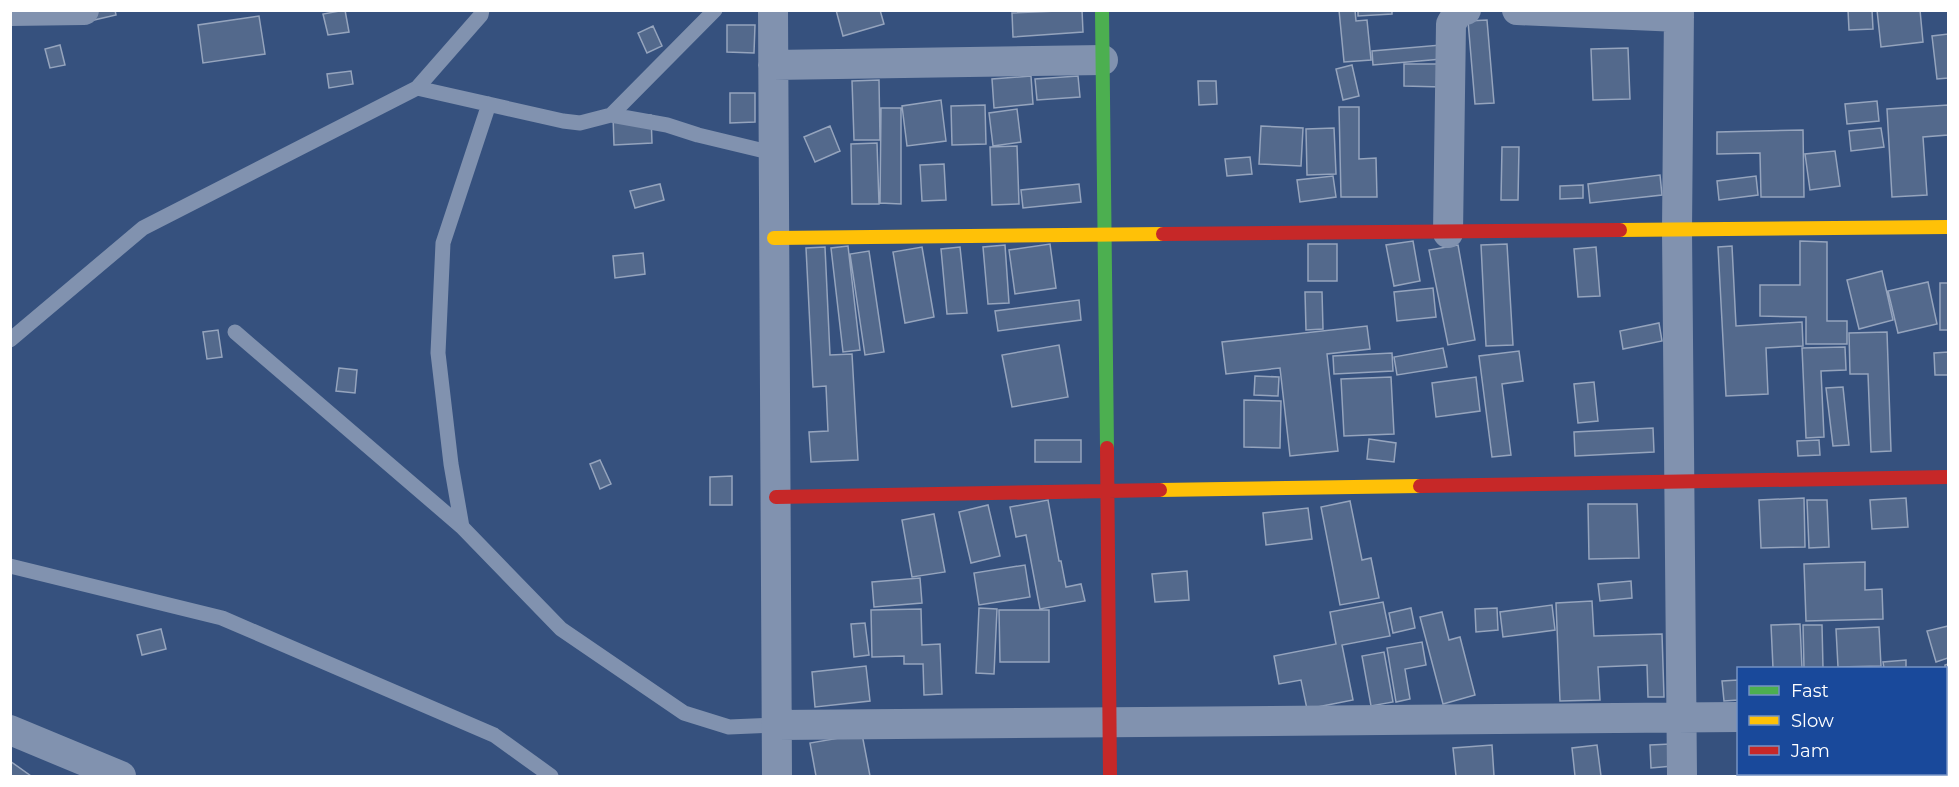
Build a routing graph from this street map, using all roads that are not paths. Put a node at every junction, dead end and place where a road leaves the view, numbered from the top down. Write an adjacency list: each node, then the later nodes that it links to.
1 (84, 10): 8 (street)
2 (482, 10): 12 (lane)
3 (715, 10): 14 (lane)
4 (773, 10): 11 (street)
5 (1102, 10): 10 (street)
6 (1466, 10): 18 (street)
7 (1517, 10): 9 (street)
8 (10, 11)
9 (1679, 14): 17 (street)
10 (1103, 60): 11 (street); 19 (street)
11 (773, 65): 15 (street)
12 (417, 88): 13 (lane); 22 (lane)
13 (489, 104): 14 (lane); 27 (lane)
14 (611, 115): 15 (lane)
15 (773, 153): 20 (street)
16 (1948, 226): 17 (street)
17 (1677, 230): 18 (street); 24 (street)
18 (1448, 233): 19 (street)
19 (1105, 236): 20 (street); 25 (street)
20 (774, 238): 26 (street)
21 (235, 332): 27 (lane)
22 (10, 340)
23 (1948, 477): 24 (street)
24 (1679, 482): 25 (street); 30 (street)
25 (1107, 491): 26 (street); 31 (street)
26 (776, 497): 32 (street)
27 (462, 527): 32 (lane)
28 (10, 566): 35 (lane)
29 (1737, 717): 30 (street)
30 (1681, 718): 31 (street); 38 (street)
31 (1110, 722): 32 (street); 37 (street)
32 (778, 725): 36 (street)
33 (10, 730): 34 (street)
34 (120, 776)
35 (551, 777)
36 (777, 777)
37 (1110, 777)
38 (1682, 777)

